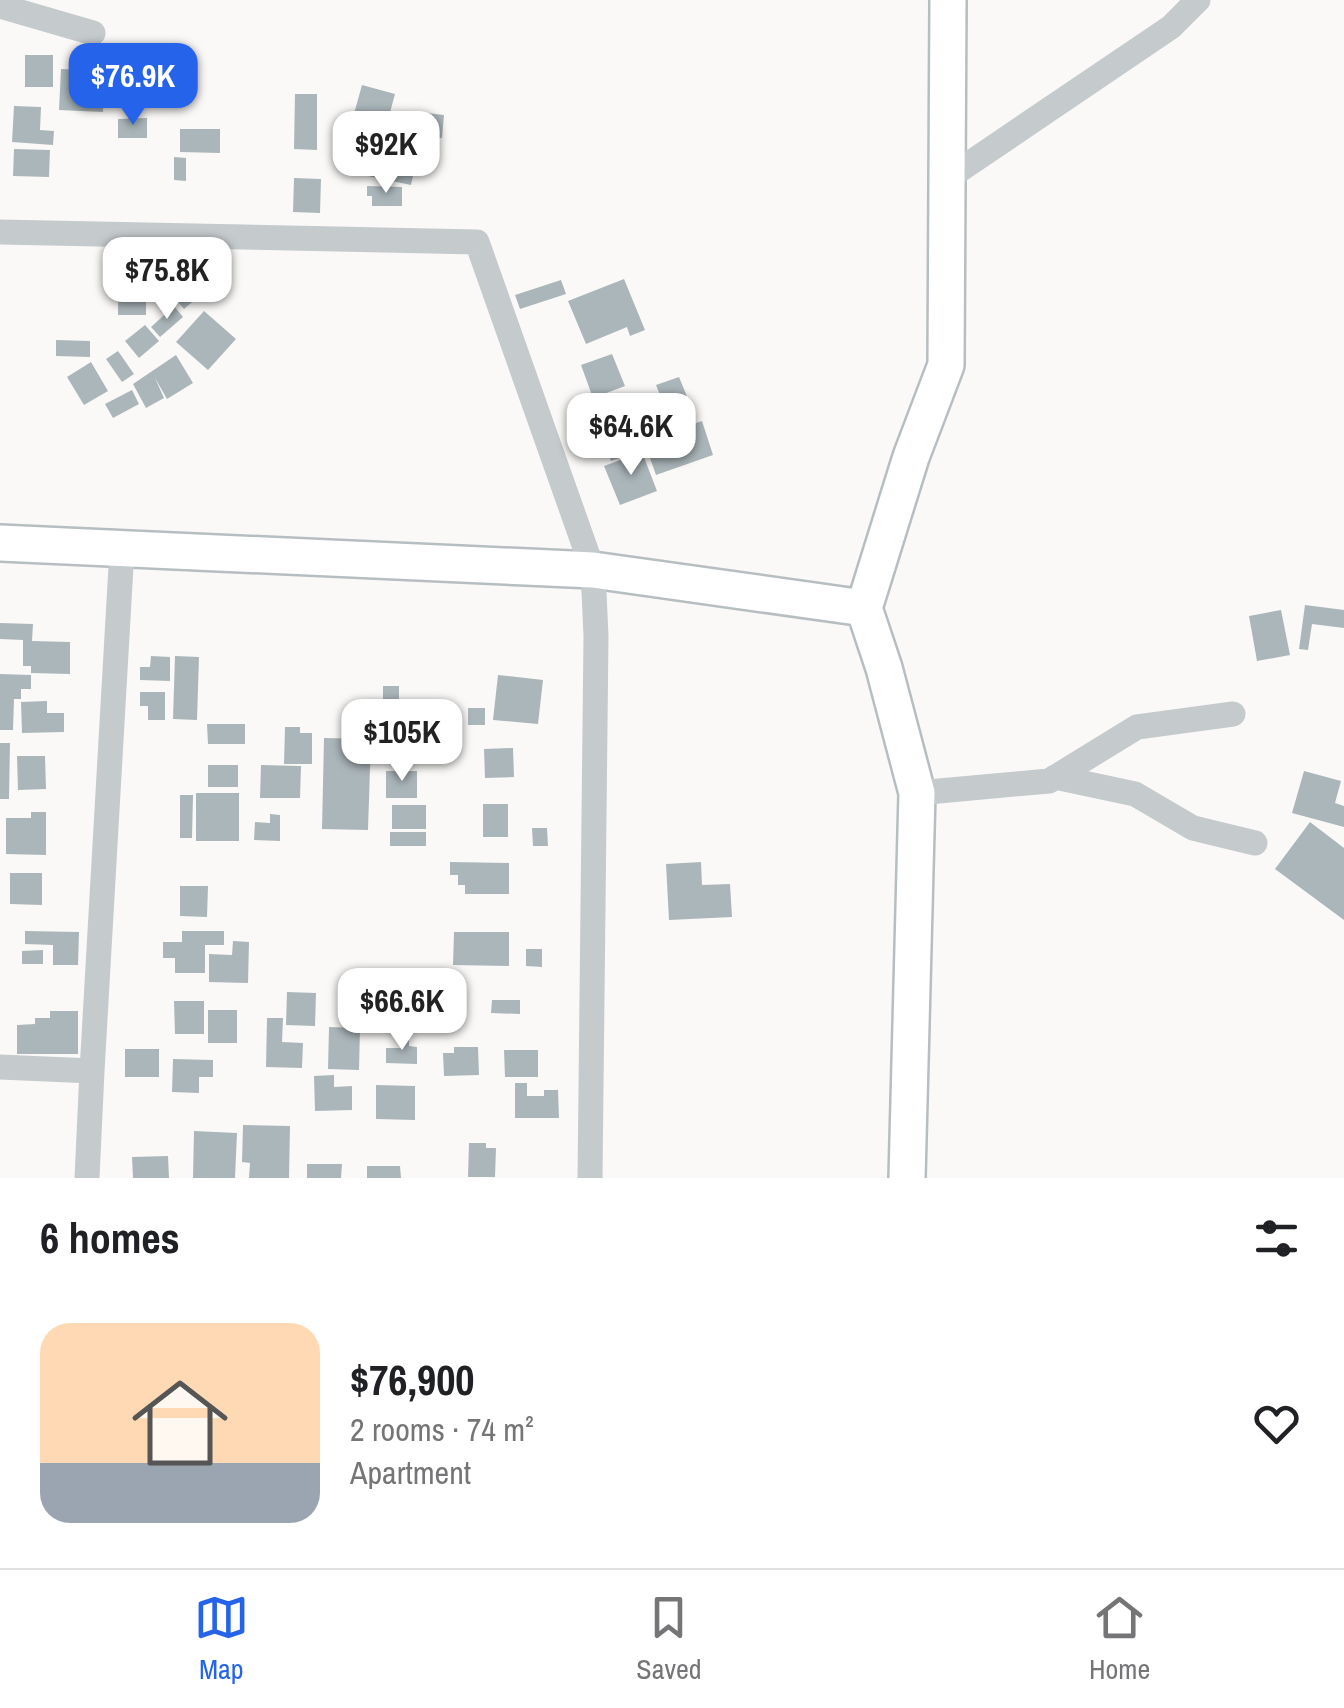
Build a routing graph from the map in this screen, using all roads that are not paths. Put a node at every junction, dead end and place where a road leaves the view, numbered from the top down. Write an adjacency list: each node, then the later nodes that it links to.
1 (948, 0): 5 (street)
2 (1198, 0): 5 (street)
3 (0, 6): 4 (street)
4 (93, 33)
5 (948, 178): 10 (street)
6 (0, 232): 9 (street)
7 (0, 543): 8 (street)
8 (122, 548): 9 (street); 16 (street)
9 (593, 570): 10 (street); 18 (street)
10 (864, 608): 13 (street)
11 (1234, 714): 12 (street)
12 (1055, 777): 13 (street); 14 (street)
13 (917, 792): 19 (street)
14 (1255, 843)
15 (0, 1067): 16 (street)
16 (92, 1072): 17 (street)
17 (87, 1178)
18 (590, 1178)
19 (907, 1178)

